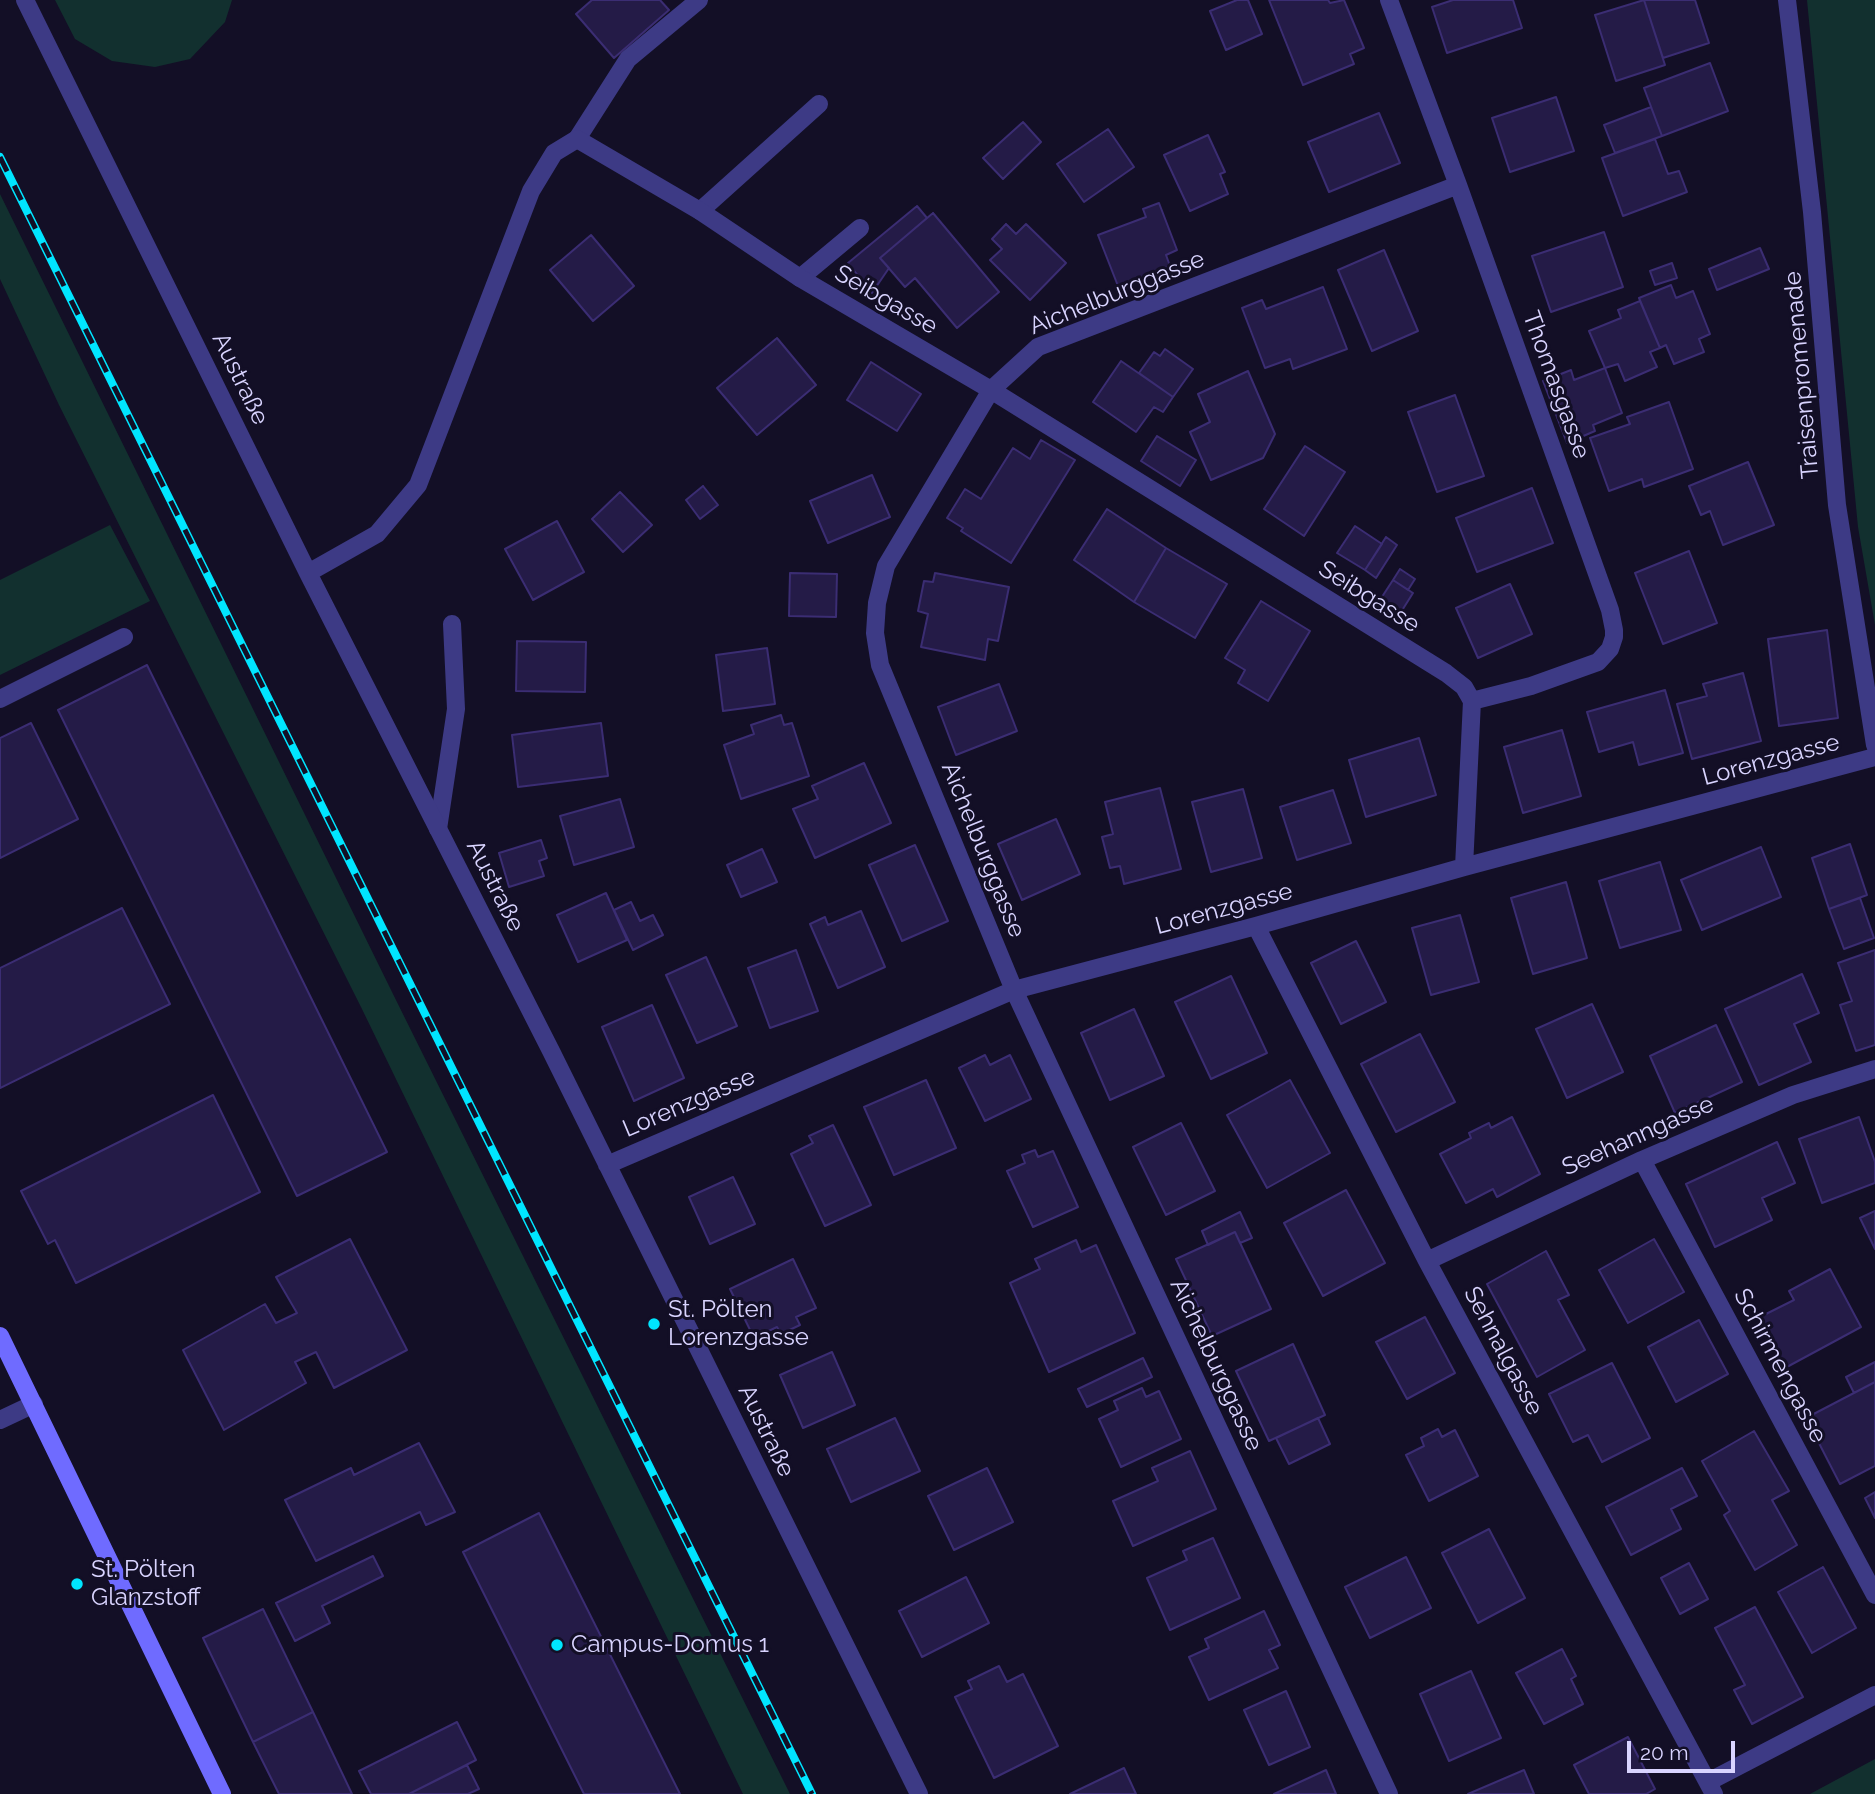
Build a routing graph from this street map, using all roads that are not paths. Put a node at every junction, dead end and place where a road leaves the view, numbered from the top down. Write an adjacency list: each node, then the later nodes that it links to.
1 (25, 0): 12 (street, Austraße)
2 (699, 0): 6 (street)
3 (1389, 0): 7 (street, Thomasgasse)
4 (1787, 0): 17 (street, Traisenpromenade)
5 (819, 104): 8 (street)
6 (577, 139): 8 (street, Seibgasse); 12 (street)
7 (1458, 185): 11 (street, Aichelburggasse); 16 (street, Thomasgasse)
8 (700, 211): 10 (street, Seibgasse)
9 (860, 228): 10 (street)
10 (800, 278): 11 (street, Seibgasse)
11 (991, 390): 16 (street, Seibgasse); 22 (street, Aichelburggasse)
12 (308, 573): 19 (street, Austraße)
13 (452, 624): 19 (street)
14 (124, 637): 15 (street)
15 (0, 699)
16 (1472, 701): 20 (street)
17 (1875, 745)
18 (1875, 757): 20 (street, Lorenzgasse)
19 (438, 829): 25 (street, Austraße)
20 (1464, 867): 21 (street, Lorenzgasse)
21 (1256, 926): 22 (street, Lorenzgasse); 26 (street, Sehnalgasse)
22 (1014, 990): 25 (street, Lorenzgasse); 36 (street, Aichelburggasse)
23 (1875, 1069): 24 (street, Seehanngasse)
24 (1642, 1160): 26 (street, Seehanngasse); 31 (street, Schirmengasse)
25 (607, 1165): 35 (street, Austraße)
26 (1427, 1261): 33 (street, Sehnalgasse)
27 (0, 1336): 29 (street)
28 (0, 1401): 29 (street)
29 (28, 1407): 30 (street); 34 (street)
30 (0, 1420)
31 (1875, 1595)
32 (1875, 1695): 33 (street)
33 (1711, 1788)
34 (222, 1794)
35 (919, 1794)
36 (1389, 1794)

